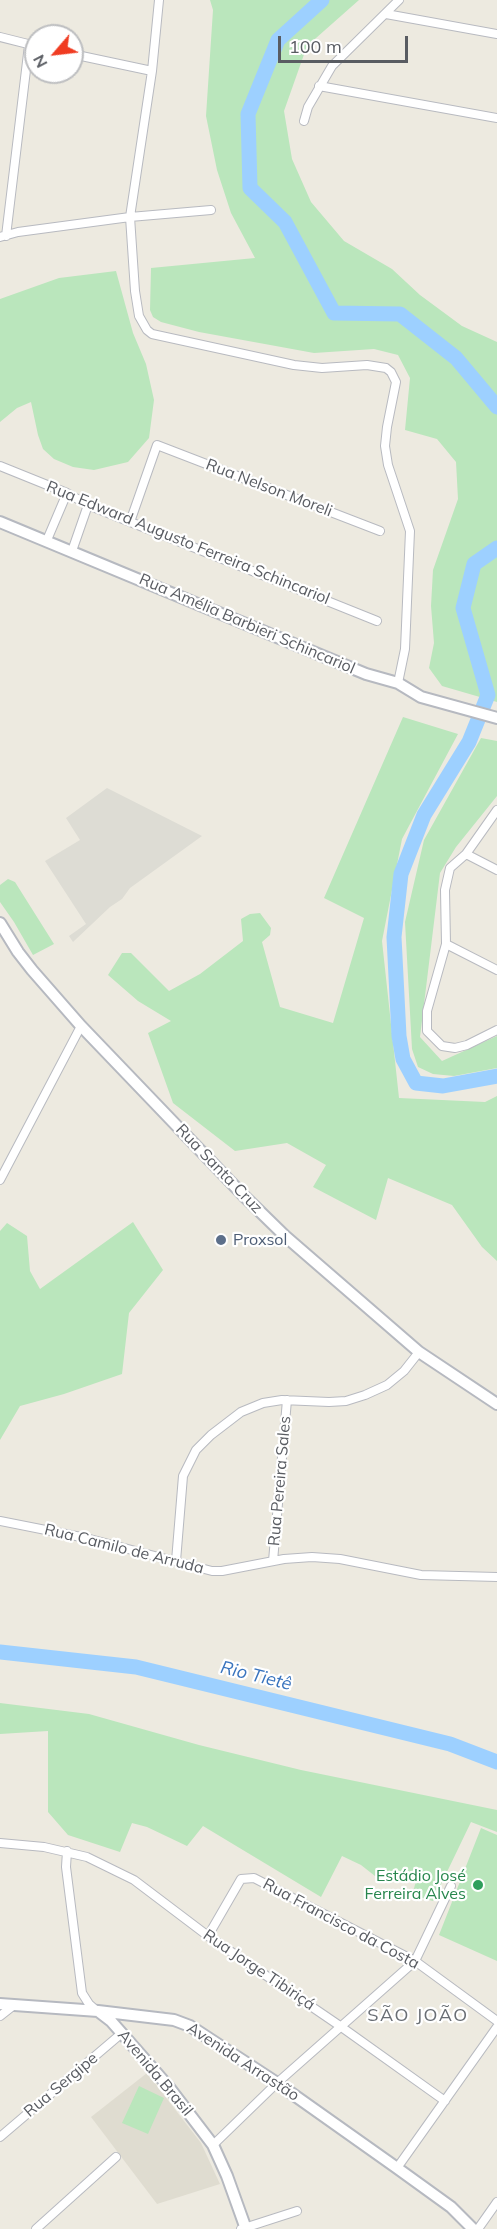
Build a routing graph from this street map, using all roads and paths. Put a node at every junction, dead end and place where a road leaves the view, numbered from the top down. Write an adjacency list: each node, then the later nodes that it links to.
1 (159, 0): 8 (street)
2 (399, 0): 3 (street)
3 (386, 14): 4 (street); 10 (street)
4 (497, 34)
5 (0, 37): 6 (street)
6 (24, 43)
7 (84, 57): 8 (street)
8 (152, 71): 14 (street)
9 (27, 84): 15 (street)
10 (319, 86): 11 (street); 12 (street)
11 (497, 118)
12 (304, 121)
13 (211, 210): 14 (street)
14 (130, 217): 15 (street); 25 (street)
15 (3, 236)
16 (0, 466): 17 (street, Rua Edward Augusto Ferreira Schincariol)
17 (67, 494): 18 (street, Rua Edward Augusto Ferreira Schincariol); 22 (street)
18 (88, 505): 20 (street, Rua Edward Augusto Ferreira Schincariol); 23 (street)
19 (0, 522): 22 (street, Rua Amélia Barbieri Schincariol)
20 (130, 522): 21 (street, Rua Nelson Moreli); 24 (street, Rua Edward Augusto Ferreira Schincariol)
21 (380, 531)
22 (47, 540): 23 (street, Rua Amélia Barbieri Schincariol)
23 (72, 551): 25 (street, Rua Amélia Barbieri Schincariol)
24 (377, 621)
25 (398, 683): 26 (street, Rua Amélia Barbieri Schincariol)
26 (497, 718)
27 (497, 810): 28 (street)
28 (466, 854): 29 (street); 31 (street)
29 (497, 870)
30 (0, 924): 33 (street, Rua Santa Cruz)
31 (446, 944): 32 (street); 34 (street)
32 (497, 970)
33 (81, 1026): 35 (street); 36 (street, Rua Santa Cruz)
34 (497, 1030)
35 (0, 1180)
36 (418, 1352): 37 (street); 38 (street, Rua Santa Cruz)
37 (286, 1400): 40 (street); 41 (street, Rua Pereira Sales)
38 (497, 1404)
39 (0, 1521): 40 (street, Rua Camilo de Arruda)
40 (176, 1561): 41 (street, Rua Camilo de Arruda)
41 (273, 1561): 42 (street, Rua Camilo de Arruda)
42 (497, 1577)
43 (0, 1844): 44 (street)
44 (67, 1851): 46 (street, Rua Jorge Tibiriçá); 50 (street)
45 (451, 1886): 47 (street)
46 (208, 1936): 47 (street, Rua Francisco da Costa); 53 (street, Rua Jorge Tibiriçá)
47 (415, 1961): 52 (street, Rua Francisco da Costa); 53 (street)
48 (0, 2004): 49 (street)
49 (14, 2005): 50 (street); 51 (street)
50 (98, 2011): 55 (street, Avenida Brasil); 56 (street, Avenida Arrastão)
51 (0, 2016)
52 (497, 2021)
53 (340, 2026): 56 (street); 57 (street, Rua Jorge Tibiriçá)
54 (497, 2027): 57 (street)
55 (122, 2033): 58 (street, Rua Sergipe); 59 (street, Avenida Brasil)
56 (277, 2083): 59 (street); 61 (street, Avenida Arrastão)
57 (445, 2101): 61 (street)
58 (0, 2137)
59 (213, 2145): 65 (street, Avenida Brasil)
60 (116, 2157): 64 (street)
61 (397, 2168): 66 (street, Avenida Arrastão)
62 (497, 2202): 67 (street)
63 (297, 2211): 65 (street)
64 (36, 2229)
65 (244, 2229)
66 (473, 2229)
67 (478, 2229)

